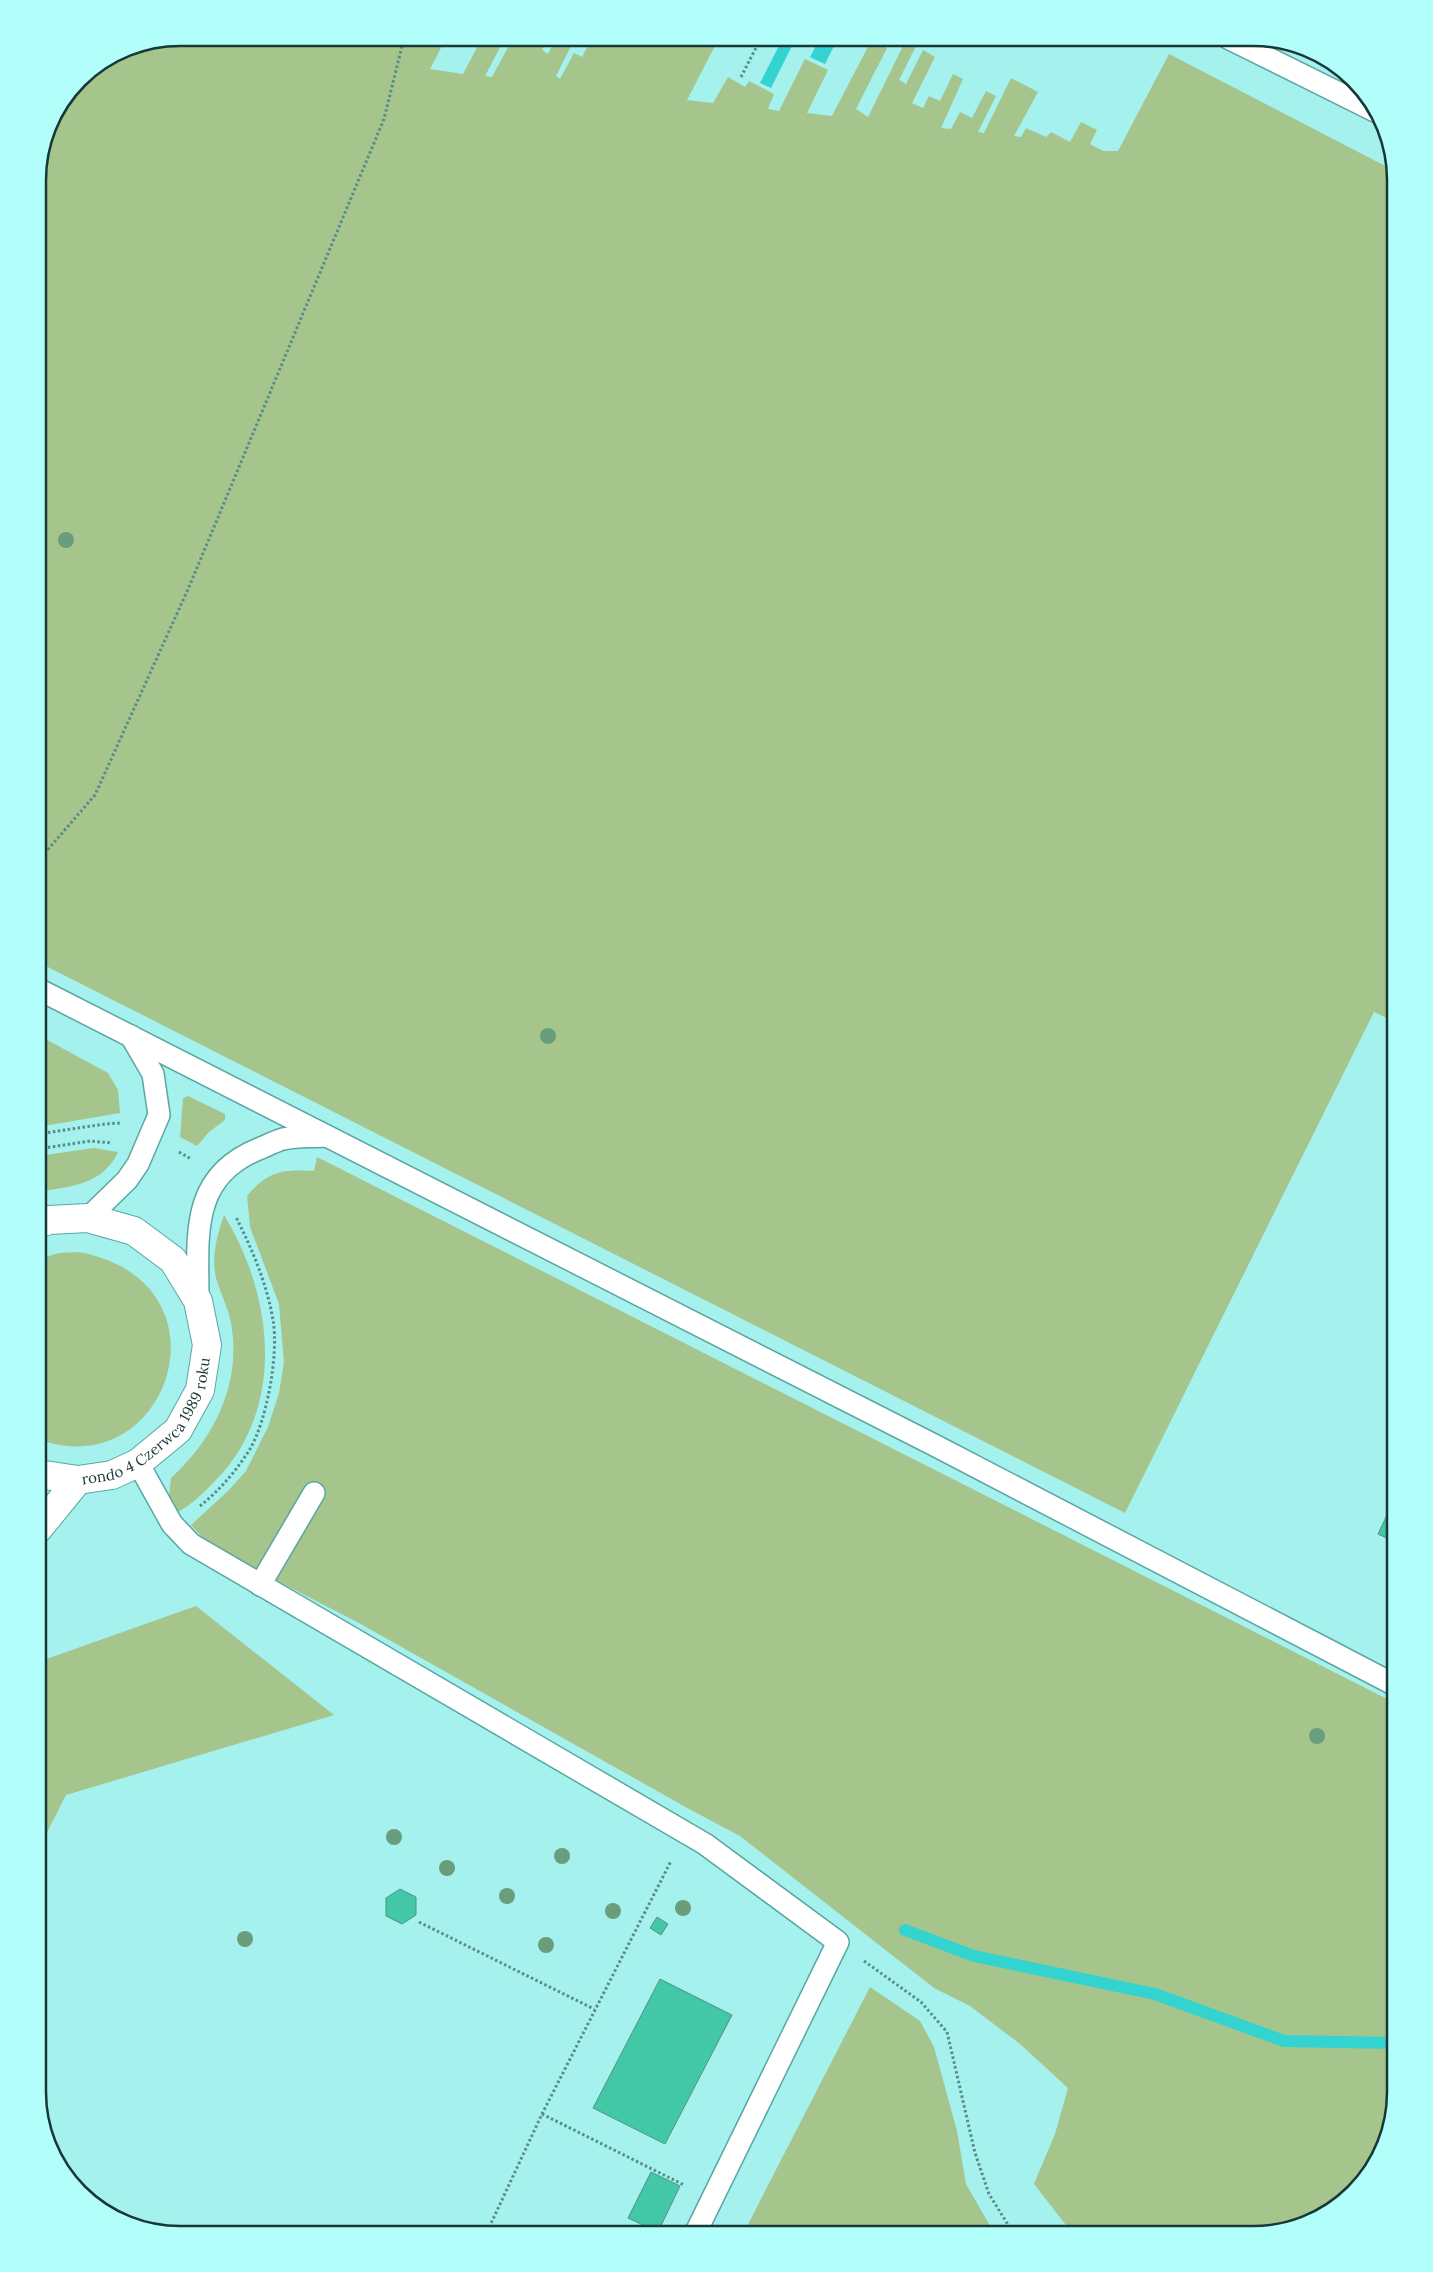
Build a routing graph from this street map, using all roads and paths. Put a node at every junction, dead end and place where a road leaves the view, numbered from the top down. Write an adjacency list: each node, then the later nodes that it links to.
1 (402, 46): 6 (path)
2 (757, 47): 4 (path)
3 (1246, 47): 5 (lane)
4 (741, 77)
5 (1363, 105)
6 (47, 851)
7 (47, 993): 8 (lane)
8 (132, 1036): 11 (lane); 15 (lane)
9 (126, 1123): 10 (path)
10 (46, 1133)
11 (326, 1136): 17 (lane); 25 (lane)
12 (120, 1145): 13 (path)
13 (46, 1148)
14 (232, 1209): 23 (path)
15 (88, 1218): 16 (main road, rondo 4 Czerwca 1989 roku); 17 (main road, rondo 4 Czerwca 1989 roku)
16 (46, 1221)
17 (198, 1301): 18 (main road, rondo 4 Czerwca 1989 roku)
18 (138, 1463): 20 (main road, rondo 4 Czerwca 1989 roku); 23 (lane)
19 (46, 1475): 20 (main road, rondo 4 Czerwca 1989 roku)
20 (78, 1480): 22 (main road)
21 (314, 1494): 24 (lane)
22 (46, 1519)
23 (172, 1524): 24 (lane)
24 (260, 1585): 26 (lane)
25 (1387, 1680)
26 (686, 1834): 28 (lane); 29 (path)
27 (419, 1922): 29 (path)
28 (838, 1942): 31 (lane); 34 (path)
29 (594, 2009): 30 (path)
30 (542, 2114): 31 (path); 32 (path)
31 (714, 2200): 33 (lane)
32 (490, 2225)
33 (700, 2225)
34 (1009, 2226)

